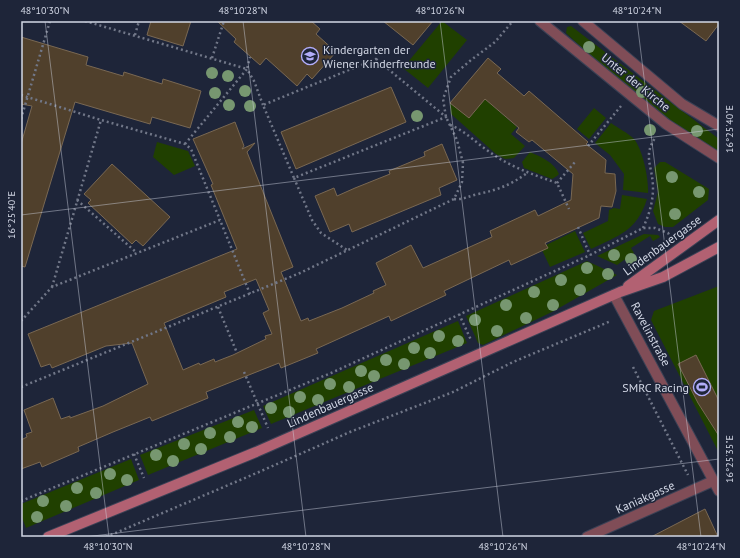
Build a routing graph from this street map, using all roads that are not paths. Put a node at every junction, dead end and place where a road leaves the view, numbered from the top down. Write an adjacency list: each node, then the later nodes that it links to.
1 (540, 21): 4 (street, Unter der Kirche)
2 (583, 21): 3 (street, Unter der Kirche)
3 (719, 126)
4 (719, 158)
5 (719, 220): 7 (main road, Lindenbauergasse)
6 (719, 247): 7 (main road, Lindenbauergasse)
7 (617, 294): 8 (street, Ravelinstraße); 10 (main road, Lindenbauergasse)
8 (713, 481): 9 (street, Ravelinstraße); 11 (street, Kaniakgasse)
9 (719, 491)
10 (48, 537)
11 (587, 537)

